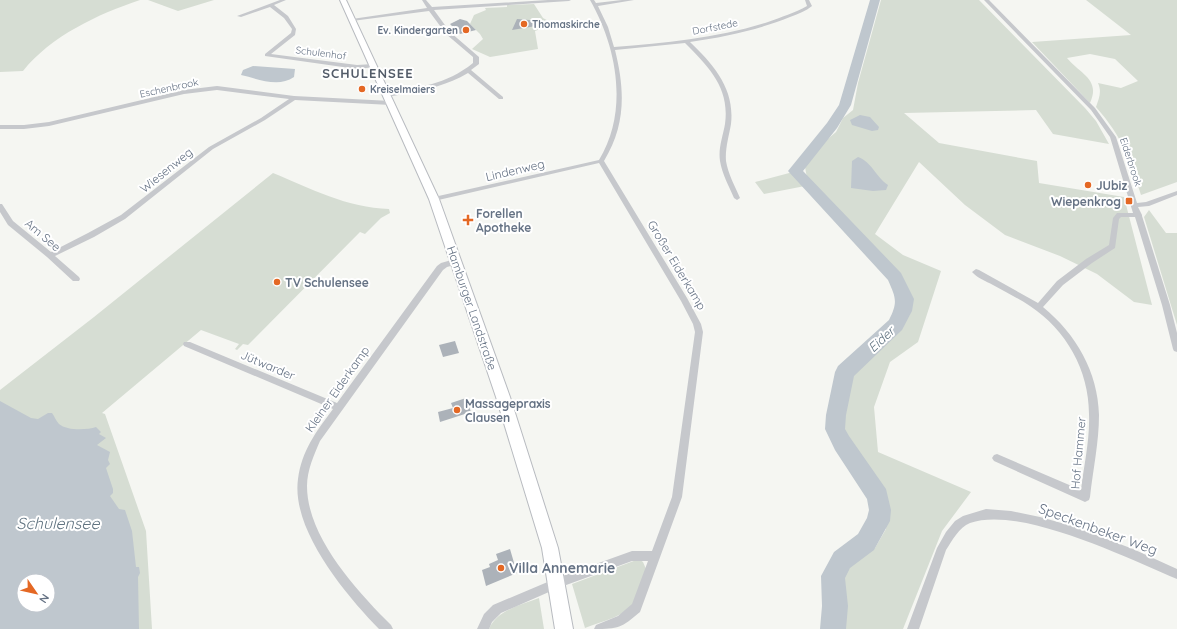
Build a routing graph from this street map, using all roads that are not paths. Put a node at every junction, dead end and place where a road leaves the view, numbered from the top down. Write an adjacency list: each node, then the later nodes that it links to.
1 (284, 0): 10 (street)
2 (343, 0): 13 (main road, Hamburger Landstraße)
3 (424, 0): 11 (street)
4 (569, 0): 8 (street)
5 (632, 0): 9 (street)
6 (807, 0): 14 (street, Dorfstede)
7 (986, 0): 26 (street, Eiderbrook)
8 (505, 2): 11 (street)
9 (594, 2): 15 (street)
10 (271, 5): 12 (street); 16 (street, Schulenhof)
11 (430, 9): 13 (street); 17 (street)
12 (239, 16)
13 (352, 20): 16 (main road, Hamburger Landstraße)
14 (688, 42): 15 (street, Dorfstede); 24 (street)
15 (612, 49): 22 (street)
16 (373, 66): 20 (main road, Hamburger Landstraße)
17 (469, 70): 19 (street); 20 (street, Eschenbrook)
18 (294, 98): 20 (street, Eschenbrook); 21 (street, Eschenbrook); 29 (street, Wiesenweg)
19 (501, 98)
20 (389, 99): 25 (main road, Hamburger Landstraße)
21 (0, 127)
22 (601, 161): 25 (street, Lindenweg); 38 (street, Großer Eiderkamp)
23 (1177, 193): 26 (street)
24 (737, 198)
25 (434, 199): 30 (main road, Hamburger Landstraße)
26 (1135, 205): 28 (street, Eiderbrook)
27 (0, 206): 29 (street, Am See)
28 (1139, 215): 33 (street); 35 (street, Eiderbrook)
29 (50, 255): 32 (street, Am See)
30 (455, 262): 36 (street, Kleiner Eiderkamp); 40 (main road, Hamburger Landstraße)
31 (976, 272): 33 (street, Hof Hammer)
32 (76, 279)
33 (1038, 308): 37 (street, Hof Hammer)
34 (187, 344): 36 (street, Jütwarder)
35 (1177, 349)
36 (338, 407): 41 (street, Kleiner Eiderkamp)
37 (997, 458)
38 (656, 556): 40 (street); 44 (street, Großer Eiderkamp)
39 (1177, 574): 45 (street, Speckenbeker Weg)
40 (557, 583): 42 (street); 43 (main road, Hamburger Landstraße)
41 (387, 629)
42 (483, 629)
43 (564, 629)
44 (600, 629)
45 (913, 629)

